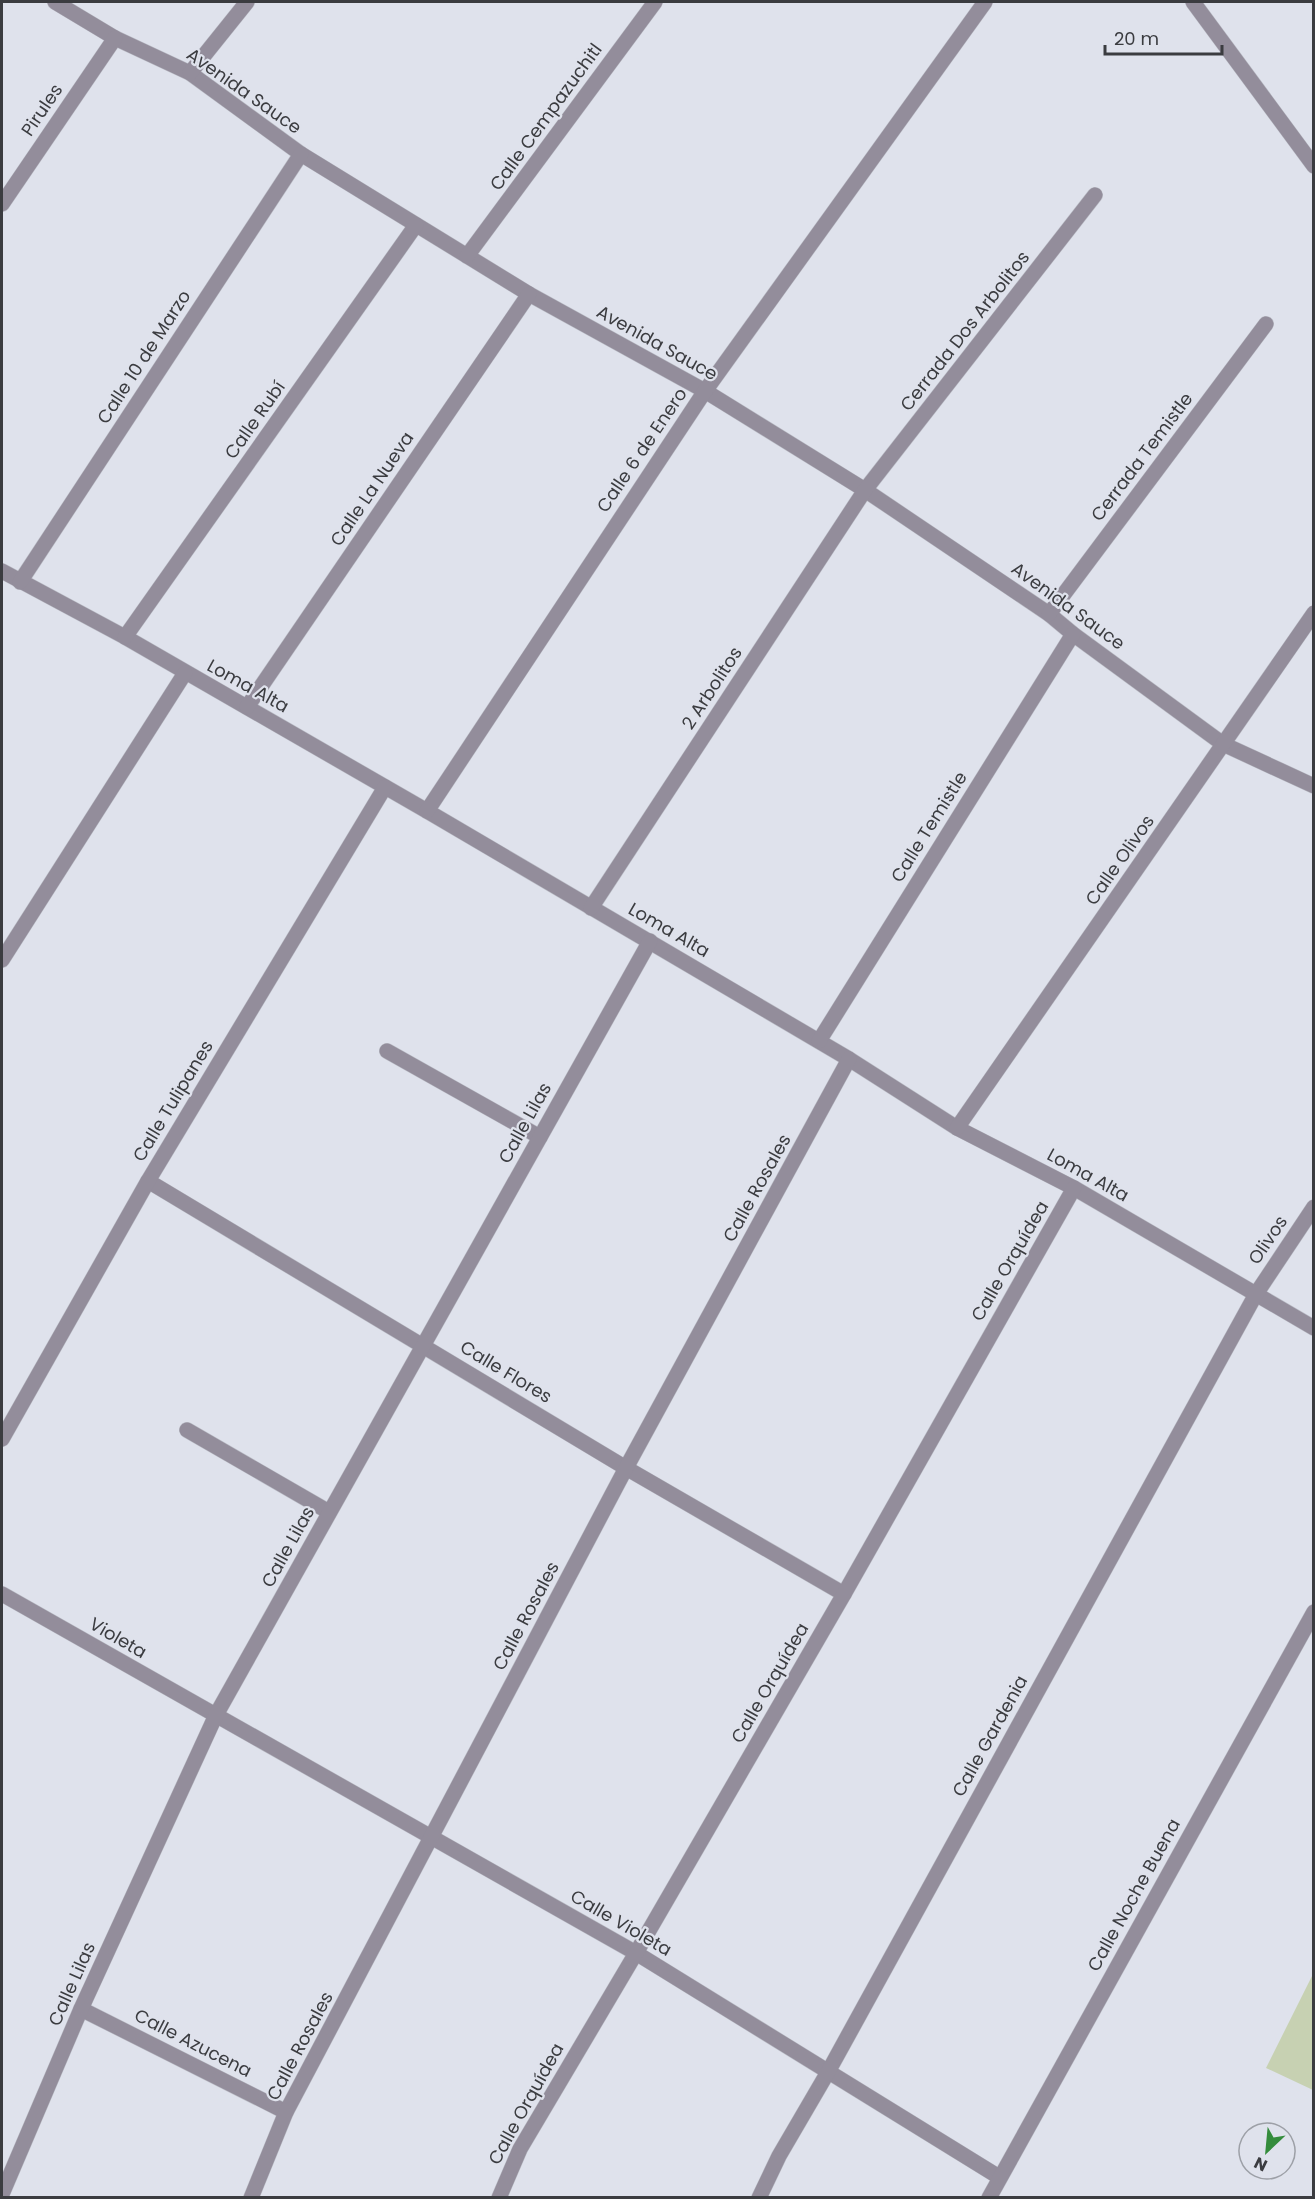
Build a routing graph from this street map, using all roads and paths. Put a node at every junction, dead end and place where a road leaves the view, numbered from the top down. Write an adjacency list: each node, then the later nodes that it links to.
1 (55, 2): 6 (street, Avenida Sauce)
2 (247, 2): 7 (street)
3 (656, 2): 13 (street, Calle Cempazuchitl)
4 (985, 2): 16 (street, Calle 6 de Enero)
5 (1193, 2): 9 (street)
6 (115, 38): 7 (street, Avenida Sauce); 11 (street, Pirules)
7 (190, 73): 8 (street, Avenida Sauce)
8 (301, 154): 12 (street, Avenida Sauce); 19 (street, Calle 10 de Marzo)
9 (1314, 166)
10 (1095, 195): 17 (street, Cerrada Dos Arbolitos)
11 (2, 204)
12 (416, 225): 13 (street, Avenida Sauce); 23 (street, Calle Rubí)
13 (467, 256): 14 (street, Avenida Sauce)
14 (529, 294): 16 (street, Avenida Sauce); 25 (street, Calle La Nueva)
15 (1266, 324): 21 (street, Cerrada Temistle)
16 (705, 391): 17 (street, Avenida Sauce); 29 (street, Calle 6 de Enero)
17 (865, 490): 21 (street, Avenida Sauce); 30 (street, 2 Arbolitos)
18 (2, 571): 19 (street, Loma Alta)
19 (20, 582): 23 (street, Loma Alta)
20 (1314, 613): 26 (street, Calle Olivos)
21 (1049, 614): 22 (street, Avenida Sauce)
22 (1073, 634): 26 (street, Avenida Sauce); 33 (street, Calle Temistle)
23 (125, 637): 24 (street, Loma Alta)
24 (185, 673): 25 (street, Loma Alta); 32 (street)
25 (247, 707): 28 (street, Loma Alta)
26 (1223, 744): 27 (street, Avenida Sauce); 36 (street, Calle Olivos)
27 (1314, 786)
28 (385, 787): 29 (street, Loma Alta); 38 (street, Calle Tulipanes)
29 (427, 811): 30 (street, Loma Alta)
30 (591, 908): 31 (street, Loma Alta)
31 (650, 941): 33 (street, Loma Alta); 37 (street, Calle Lilas)
32 (2, 960)
33 (819, 1041): 35 (street, Loma Alta)
34 (387, 1051): 37 (street)
35 (849, 1059): 36 (street, Loma Alta); 46 (street, Calle Rosales)
36 (957, 1128): 39 (street, Loma Alta)
37 (540, 1137): 43 (street, Calle Lilas)
38 (148, 1180): 43 (street, Calle Flores); 45 (street, Calle Tulipanes)
39 (1074, 1188): 41 (street, Loma Alta); 49 (street, Calle Orquídea)
40 (1314, 1207): 41 (street, Olivos)
41 (1256, 1294): 42 (street, Loma Alta); 55 (street, Calle Gardenia)
42 (1314, 1328)
43 (423, 1345): 46 (street, Calle Flores); 47 (street, Calle Lilas)
44 (187, 1430): 47 (street)
45 (2, 1439)
46 (626, 1468): 49 (street, Calle Flores); 52 (street, Calle Rosales)
47 (329, 1512): 51 (street, Calle Lilas)
48 (2, 1594): 51 (street, Violeta)
49 (844, 1594): 53 (street, Calle Orquídea)
50 (1314, 1612): 57 (street, Calle Noche Buena)
51 (216, 1715): 52 (street, Calle Violeta); 54 (street, Calle Lilas)
52 (432, 1837): 53 (street, Calle Violeta); 56 (street, Calle Rosales)
53 (636, 1953): 55 (street, Calle Violeta); 60 (street, Calle Orquídea)
54 (81, 2010): 56 (street, Calle Azucena); 58 (street, Calle Lilas)
55 (828, 2072): 57 (street, Calle Violeta); 61 (street, Calle Gardenia)
56 (286, 2112): 59 (street, Calle Rosales)
57 (999, 2177): 62 (street, Calle Noche Buena)
58 (2, 2194)
59 (251, 2198)
60 (500, 2198)
61 (759, 2198)
62 (989, 2198)

